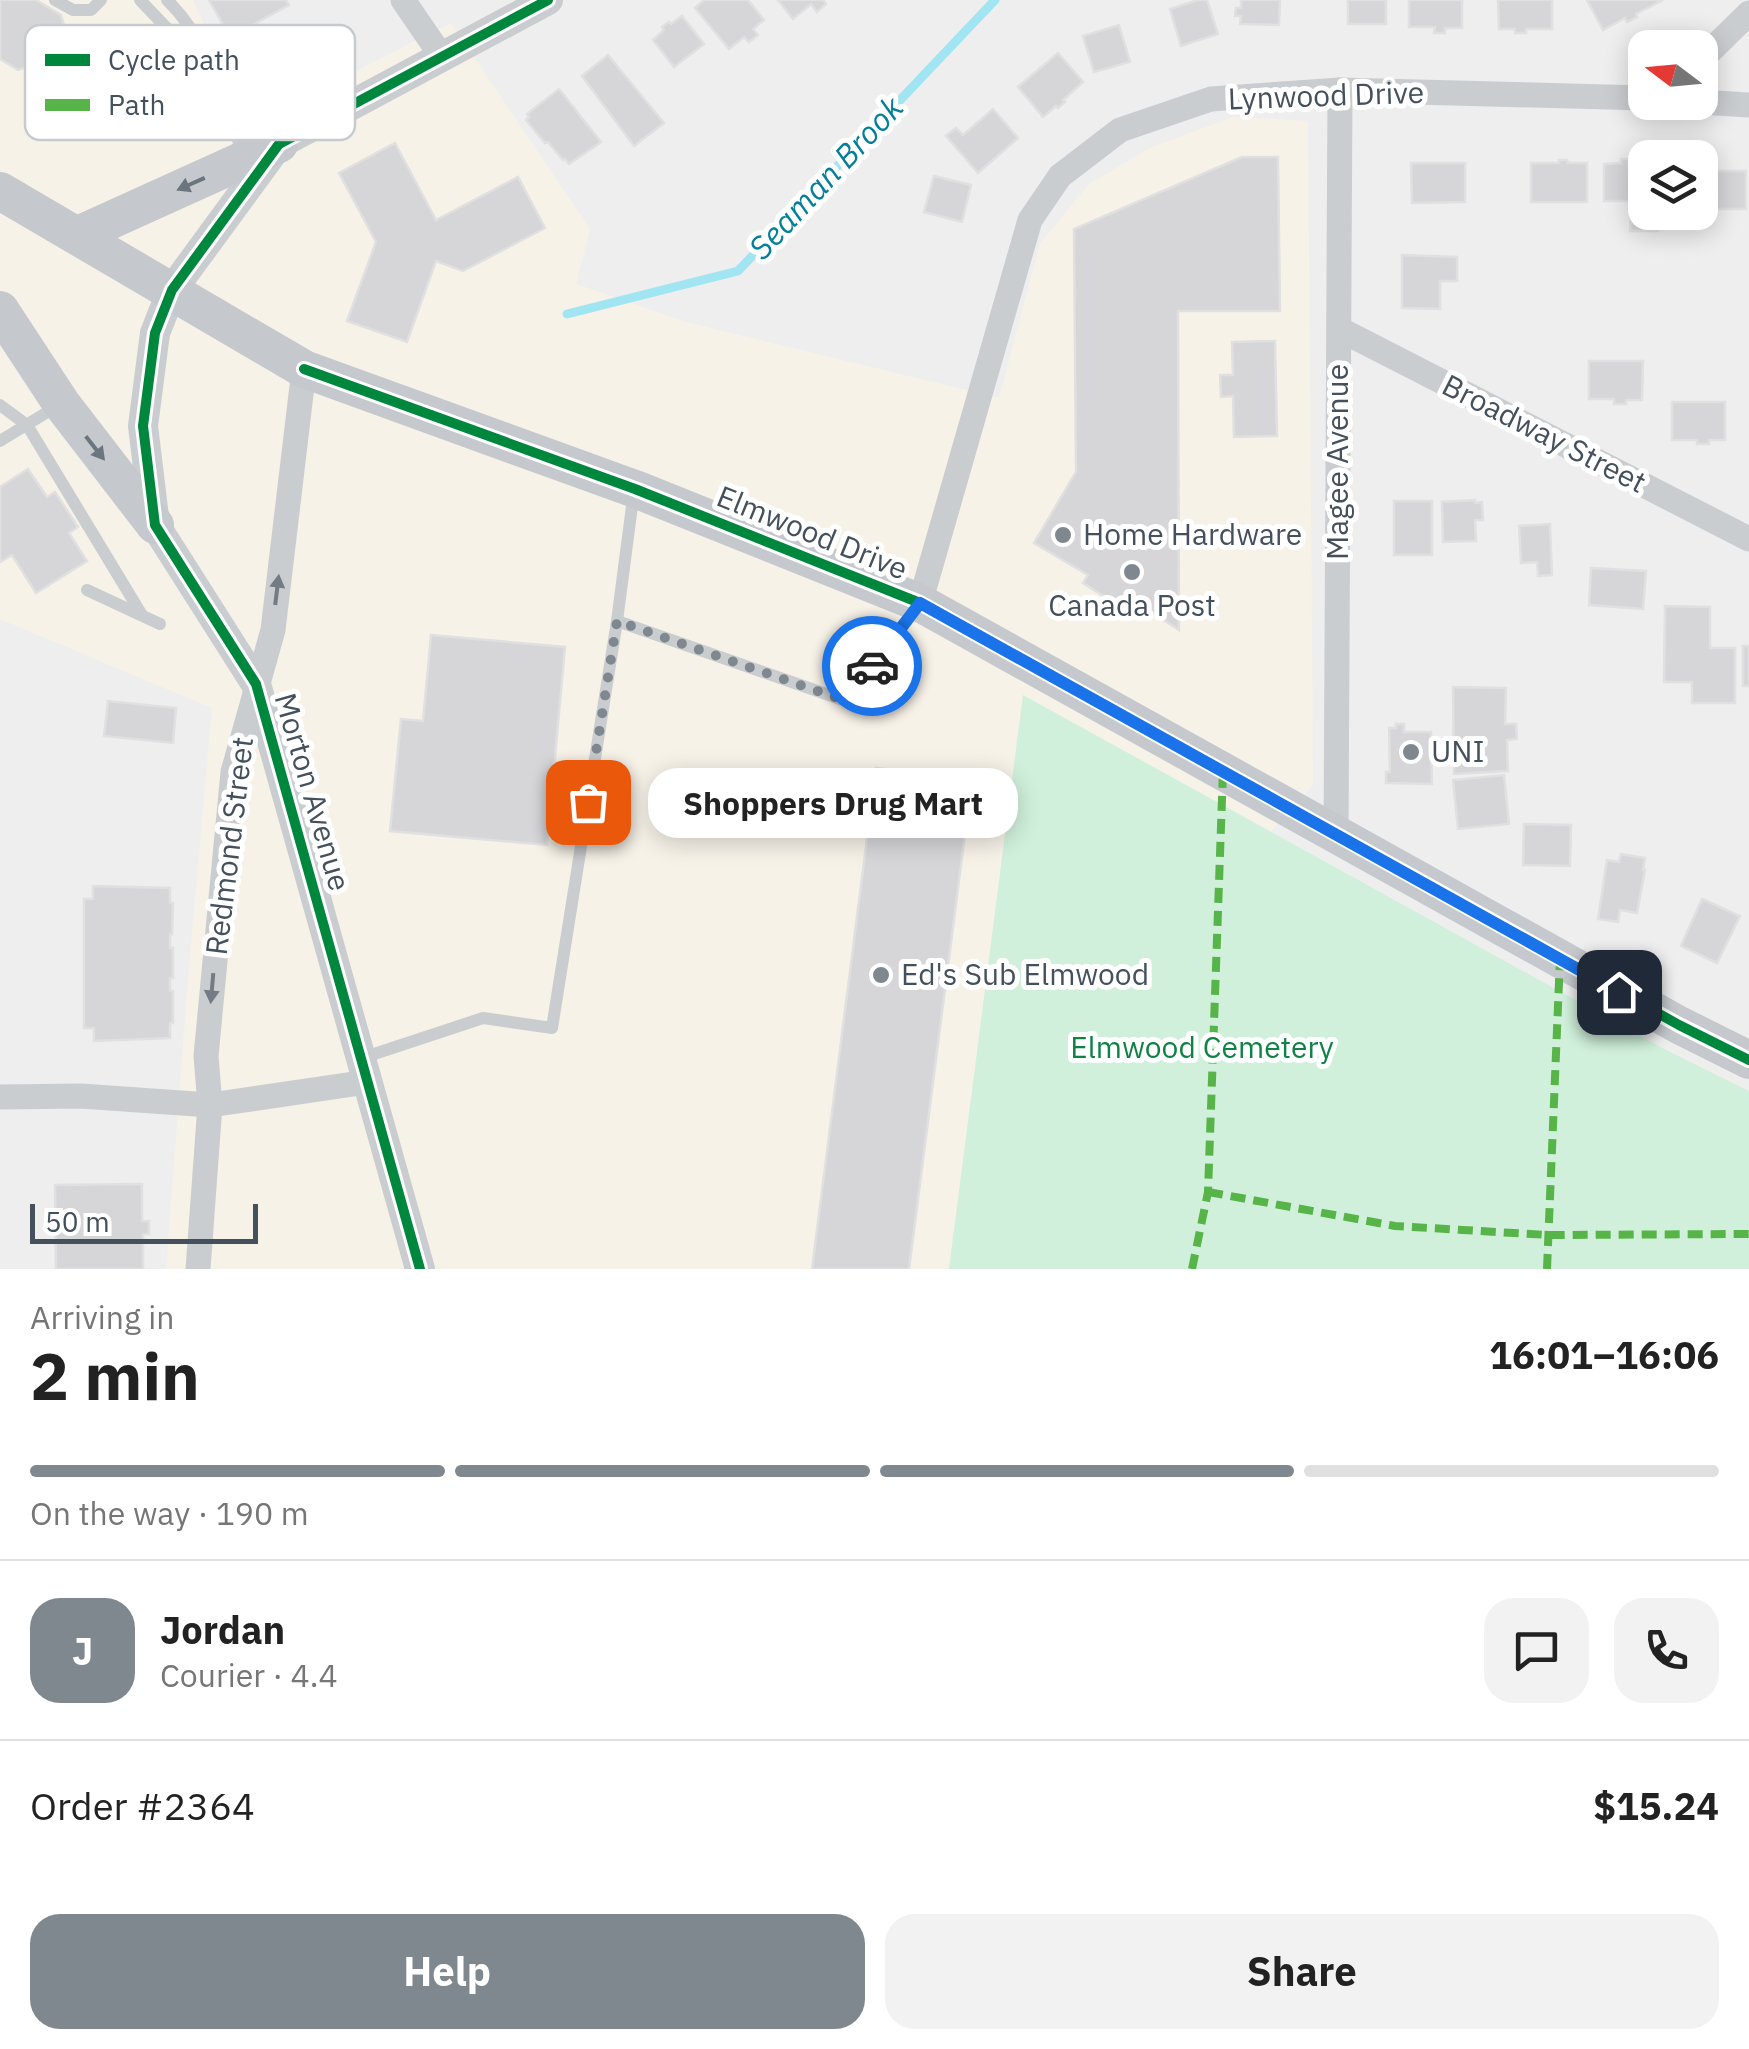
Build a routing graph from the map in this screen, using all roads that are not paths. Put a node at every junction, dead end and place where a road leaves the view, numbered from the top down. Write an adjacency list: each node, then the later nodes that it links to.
1 (55, 0): 2 (lane)
2 (101, 0)
3 (140, 0): 8 (lane)
4 (167, 0): 9 (lane)
5 (402, 0): 11 (street)
6 (548, 0): 11 (street)
7 (1749, 13): 10 (street)
8 (164, 25)
9 (189, 25)
10 (1718, 44)
11 (442, 57): 15 (street)
12 (1340, 90): 13 (street, Lynwood Drive); 25 (street, Magee Avenue); 35 (street, Lynwood Drive)
13 (1628, 98)
14 (1718, 103): 16 (street)
15 (355, 104)
16 (1749, 105)
17 (238, 140): 20 (lane)
18 (287, 140): 19 (street)
19 (280, 144): 20 (main road); 23 (street, Morton Avenue)
20 (245, 160): 22 (main road, one-way to 22)
21 (0, 191): 22 (main road, Elmwood Drive)
22 (78, 235): 23 (main road, Elmwood Drive)
23 (172, 290): 26 (main road, Elmwood Drive); 32 (street, Morton Avenue)
24 (0, 310): 27 (main road)
25 (1338, 329): 33 (street, Broadway Street); 40 (street, Magee Avenue)
26 (304, 369): 31 (main road, Elmwood Drive); 39 (street, Redmond Street, one-way to 26)
27 (61, 404): 29 (lane); 32 (main road, one-way to 32)
28 (0, 406): 29 (lane)
29 (27, 425): 30 (lane); 36 (lane)
30 (0, 441)
31 (635, 489): 35 (main road, Elmwood Drive); 37 (lane)
32 (155, 525): 39 (street, Morton Avenue)
33 (1749, 538)
34 (87, 590): 36 (lane)
35 (920, 603): 37 (lane); 40 (main road, Elmwood Drive)
36 (142, 616): 38 (lane)
37 (617, 621): 42 (lane)
38 (160, 624)
39 (256, 684): 42 (street, Morton Avenue); 44 (street, Redmond Street, one-way to 44)
40 (1336, 833): 41 (main road, Elmwood Drive)
41 (1749, 1060)
42 (363, 1070): 44 (street); 46 (street, Morton Avenue)
43 (0, 1097): 44 (street)
44 (210, 1106): 45 (street, Redmond Street)
45 (198, 1269)
46 (420, 1269)

